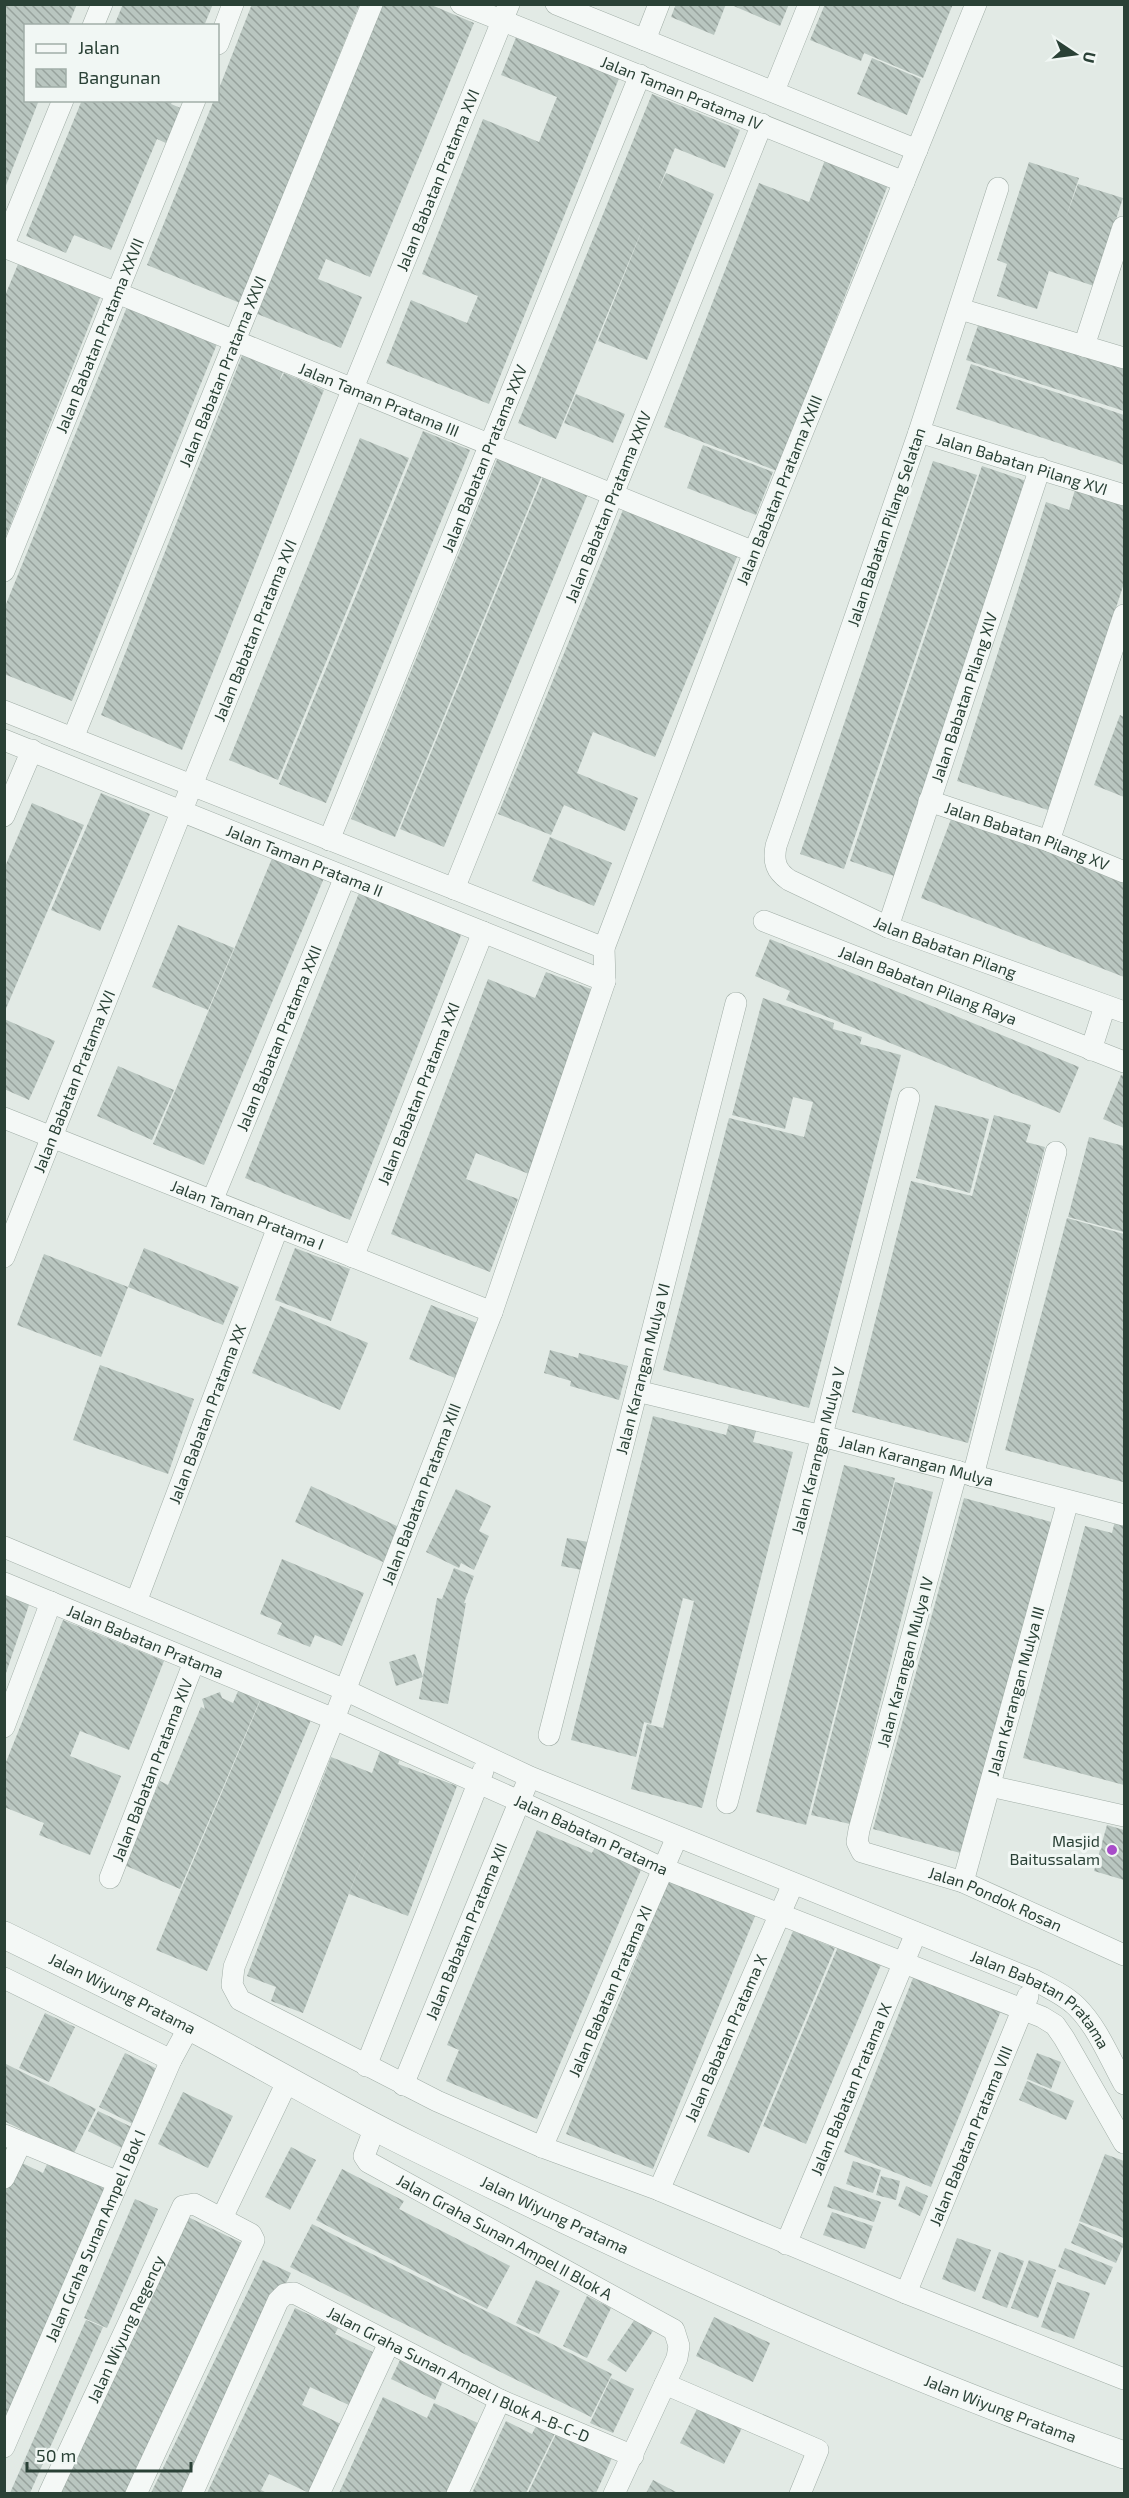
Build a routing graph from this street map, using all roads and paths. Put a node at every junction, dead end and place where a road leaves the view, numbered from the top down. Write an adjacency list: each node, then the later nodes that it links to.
1 (102, 4): 10 (street)
2 (233, 4): 12 (street)
3 (372, 4): 25 (street, Jalan Babatan Pratama XXVI)
4 (461, 4): 9 (street, Jalan Taman Pratama IV)
5 (556, 4): 11 (street, Jalan Taman Pratama IV)
6 (659, 4): 11 (street)
7 (809, 4): 14 (street)
8 (976, 4): 18 (street, Jalan Babatan Pratama XXIII)
9 (506, 12): 13 (street, Jalan Taman Pratama IV); 28 (street, Jalan Babatan Pratama XVI)
10 (94, 24)
11 (645, 40): 14 (street, Jalan Taman Pratama IV)
12 (219, 41)
13 (640, 75): 17 (street, Jalan Taman Pratama IV); 30 (street, Jalan Babatan Pratama XXV)
14 (774, 91): 18 (street, Jalan Taman Pratama IV)
15 (62, 102): 22 (street)
16 (194, 102): 23 (street, Jalan Babatan Pratama XXVII)
17 (762, 124): 19 (street, Jalan Taman Pratama IV); 32 (street, Jalan Babatan Pratama XXIV)
18 (917, 150): 19 (street, Jalan Babatan Pratama XXIII)
19 (904, 182): 34 (street, Jalan Babatan Pratama XXIII)
20 (998, 188): 24 (street, Jalan Babatan Pilang Selatan)
21 (1123, 227): 26 (street)
22 (4, 246): 23 (street, Jalan Taman Pratama III)
23 (117, 293): 25 (street, Jalan Taman Pratama III); 35 (street, Jalan Babatan Pratama XXVII)
24 (960, 309): 26 (street); 29 (street, Jalan Babatan Pilang Selatan)
25 (235, 341): 28 (street, Jalan Taman Pratama III); 38 (street, Jalan Babatan Pratama XXVI)
26 (1084, 346): 27 (street)
27 (1125, 358)
28 (353, 389): 30 (street, Jalan Taman Pratama III); 41 (street, Jalan Babatan Pratama XVI)
29 (919, 432): 31 (street, Jalan Babatan Pilang XVI); 47 (street, Jalan Babatan Pilang Selatan)
30 (489, 445): 32 (street, Jalan Taman Pratama III); 45 (street, Jalan Babatan Pratama XXV)
31 (1040, 468): 33 (street, Jalan Babatan Pilang XVI); 42 (street, Jalan Babatan Pilang XIV)
32 (613, 495): 34 (street, Jalan Taman Pratama III); 50 (street, Jalan Babatan Pratama XXIV)
33 (1125, 495)
34 (753, 552): 54 (street, Jalan Babatan Pratama XXIII)
35 (4, 571)
36 (1125, 615): 46 (street)
37 (4, 711): 38 (street, Jalan Taman Pratama II)
38 (73, 738): 41 (street, Jalan Taman Pratama II)
39 (4, 740): 40 (street, Jalan Taman Pratama II)
40 (32, 750): 43 (street, Jalan Taman Pratama II); 44 (street)
41 (192, 785): 43 (street, Jalan Babatan Pratama XVI); 45 (street, Jalan Taman Pratama II)
42 (929, 801): 46 (street, Jalan Babatan Pilang XV); 52 (street, Jalan Babatan Pilang XIV)
43 (182, 811): 49 (street, Jalan Taman Pratama II); 62 (street, Jalan Babatan Pratama XVI)
44 (4, 816)
45 (329, 840): 50 (street, Jalan Taman Pratama II)
46 (1049, 841): 48 (street, Jalan Babatan Pilang XV)
47 (776, 866): 52 (street, Jalan Babatan Pilang)
48 (1125, 872)
49 (345, 877): 53 (street, Jalan Taman Pratama II); 64 (street, Jalan Babatan Pratama XXII)
50 (454, 889): 54 (street, Jalan Taman Pratama II)
51 (764, 921): 58 (street, Jalan Babatan Pilang Raya)
52 (888, 927): 57 (street, Jalan Babatan Pilang)
53 (483, 932): 55 (street, Jalan Taman Pratama II); 67 (street, Jalan Babatan Pratama XXI)
54 (604, 948): 55 (street, Jalan Babatan Pratama XXIII)
55 (605, 981): 68 (street, Jalan Babatan Pratama XIII)
56 (736, 1004): 69 (street, Jalan Karangan Mulya VI)
57 (1110, 1013): 58 (street)
58 (1093, 1046): 59 (street, Jalan Babatan Pilang Raya)
59 (1125, 1062)
60 (909, 1098): 70 (street, Jalan Karangan Mulya V)
61 (4, 1118): 62 (street, Jalan Taman Pratama I)
62 (51, 1137): 64 (street, Jalan Taman Pratama I); 66 (street, Jalan Babatan Pratama XVI)
63 (1056, 1152): 71 (street, Jalan Karangan Mulya IV)
64 (212, 1201): 65 (street, Jalan Taman Pratama I)
65 (278, 1227): 67 (street, Jalan Taman Pratama I); 77 (street, Jalan Babatan Pratama XX)
66 (4, 1257)
67 (353, 1257): 68 (street, Jalan Taman Pratama I)
68 (492, 1312): 79 (street, Jalan Babatan Pratama XIII)
69 (637, 1391): 70 (street, Jalan Karangan Mulya); 82 (street, Jalan Karangan Mulya VI)
70 (822, 1436): 71 (street, Jalan Karangan Mulya); 88 (street, Jalan Karangan Mulya V)
71 (965, 1473): 72 (street, Jalan Karangan Mulya); 91 (street, Jalan Karangan Mulya IV)
72 (1068, 1501): 73 (street, Jalan Karangan Mulya); 86 (street, Jalan Karangan Mulya III)
73 (1125, 1515)
74 (4, 1547): 77 (street, Jalan Babatan Pratama)
75 (4, 1583): 76 (street, Jalan Babatan Pratama)
76 (51, 1602): 78 (street, Jalan Babatan Pratama); 81 (street)
77 (136, 1602): 79 (street, Jalan Babatan Pratama)
78 (194, 1662): 80 (street, Jalan Babatan Pratama); 93 (street, Jalan Babatan Pratama XIV)
79 (345, 1690): 80 (street, Jalan Babatan Pratama XIII); 83 (street, Jalan Babatan Pratama)
80 (334, 1719): 85 (street, Jalan Babatan Pratama); 106 (street, Jalan Babatan Pratama XIII)
81 (4, 1727)
82 (549, 1735)
83 (489, 1758): 84 (street, Jalan Babatan Pratama); 85 (street)
84 (530, 1777): 87 (street, Jalan Babatan Pratama XII); 90 (street, Jalan Babatan Pratama)
85 (477, 1783): 87 (street, Jalan Babatan Pratama); 106 (street)
86 (990, 1786): 89 (street); 94 (street, Jalan Karangan Mulya III)
87 (519, 1802): 92 (street, Jalan Babatan Pratama); 109 (street, Jalan Babatan Pratama XII)
88 (727, 1803)
89 (1125, 1816)
90 (677, 1837): 92 (street, Jalan Babatan Pratama XI); 95 (street, Jalan Babatan Pratama)
91 (862, 1852): 94 (street, Jalan Pondok Rosan)
92 (662, 1868): 96 (street, Jalan Babatan Pratama); 113 (street, Jalan Babatan Pratama XI)
93 (110, 1878)
94 (963, 1882): 99 (street, Jalan Pondok Rosan)
95 (793, 1884): 96 (street, Jalan Babatan Pratama X); 97 (street, Jalan Babatan Pratama)
96 (779, 1913): 100 (street, Jalan Babatan Pratama); 116 (street, Jalan Babatan Pratama X)
97 (916, 1933): 100 (street, Jalan Babatan Pratama IX); 102 (street, Jalan Babatan Pratama)
98 (4, 1935): 104 (street, Jalan Wiyung Pratama)
99 (1125, 1955)
100 (902, 1961): 103 (street, Jalan Babatan Pratama); 118 (street, Jalan Babatan Pratama IX)
101 (4, 1978): 105 (street)
102 (1034, 1980): 103 (street, Jalan Babatan Pratama VIII); 108 (street, Jalan Babatan Pratama)
103 (1023, 2008): 112 (street, Jalan Babatan Pratama); 119 (street, Jalan Babatan Pratama VIII)
104 (189, 2027): 105 (street, Jalan Graha Sunan Ampel I Bok I); 107 (street, Jalan Wiyung Pratama)
105 (171, 2060): 115 (street, Jalan Graha Sunan Ampel I Bok I)
106 (366, 2066): 109 (street)
107 (287, 2082): 110 (street, Jalan Wiyung Pratama); 117 (street)
108 (1125, 2084)
109 (403, 2085): 113 (street)
110 (375, 2127): 122 (street, Jalan Graha Sunan Ampel II Blok A); 125 (street, Jalan Wiyung Pratama)
111 (13, 2138): 114 (street); 115 (street)
112 (1125, 2143)
113 (542, 2147): 116 (street)
114 (4, 2178)
115 (118, 2182): 124 (street, Jalan Graha Sunan Ampel I Bok I)
116 (659, 2190): 118 (street)
117 (222, 2218): 127 (street, Jalan Wiyung Regency); 128 (street, Jalan Wiyung Regency)
118 (786, 2244): 119 (street)
119 (906, 2293): 121 (street)
120 (389, 2343): 123 (street, Jalan Graha Sunan Ampel I Blok A-B-C-D); 129 (street, Jalan Graha Sunan Ampel I Blok A-B-C-D); 130 (street)
121 (1125, 2379)
122 (665, 2384): 126 (street); 133 (street)
123 (500, 2400): 126 (street, Jalan Graha Sunan Ampel I Blok A-B-C-D); 131 (street)
124 (4, 2447)
125 (1125, 2455)
126 (633, 2456): 132 (street)
127 (49, 2493)
128 (136, 2493)
129 (192, 2493)
130 (320, 2493)
131 (457, 2493)
132 (614, 2493)
133 (800, 2493)

